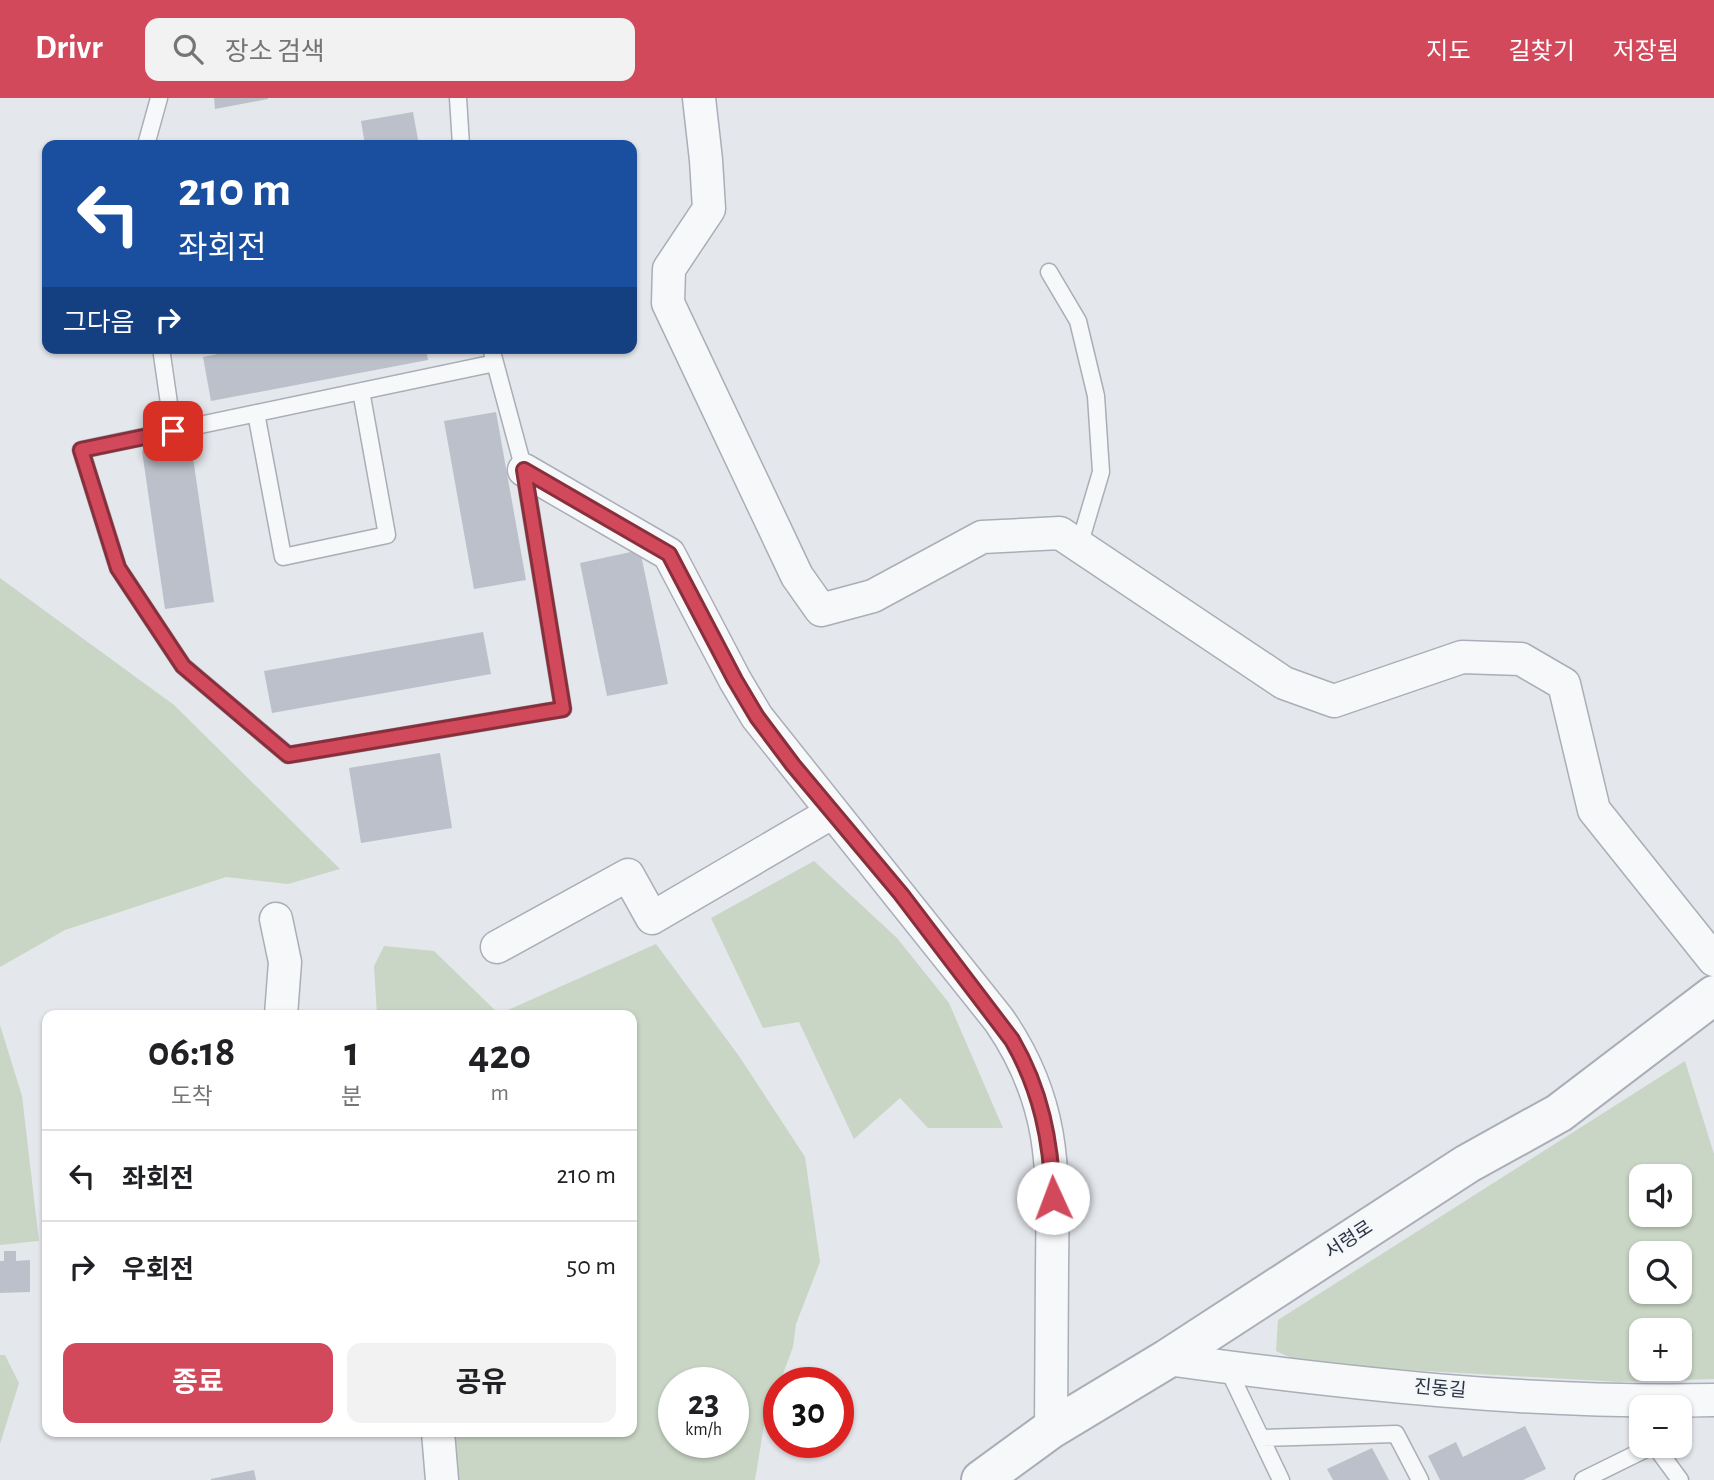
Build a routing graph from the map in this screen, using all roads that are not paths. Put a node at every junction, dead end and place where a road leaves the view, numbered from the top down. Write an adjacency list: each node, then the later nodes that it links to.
1 (159, 98): 4 (lane)
2 (458, 98): 5 (lane)
3 (699, 98): 13 (street)
4 (147, 140)
5 (461, 140)
6 (1049, 272): 13 (lane)
7 (162, 354): 11 (lane)
8 (493, 356): 9 (lane); 12 (lane)
9 (362, 391): 10 (lane); 10 (lane)
10 (256, 413): 11 (lane)
11 (173, 431): 12 (lane)
12 (524, 470): 14 (street)
13 (1079, 546): 17 (street)
14 (833, 812): 16 (street); 23 (street)
15 (276, 919): 19 (street)
16 (497, 947)
17 (1714, 960)
18 (1714, 995): 20 (street, 서령로)
19 (281, 1010)
20 (1167, 1359): 21 (street, 진동길); 23 (street, 서령로)
21 (1227, 1367): 22 (street, 진동길); 25 (lane)
22 (1714, 1400)
23 (1051, 1429): 29 (street, 서령로)
24 (438, 1437): 28 (street)
25 (1261, 1438): 30 (lane); 31 (lane)
26 (1629, 1458): 32 (lane)
27 (1663, 1458): 33 (lane)
28 (442, 1480)
29 (981, 1480)
30 (1281, 1480)
31 (1420, 1480)
32 (1583, 1480)
33 (1680, 1480)

